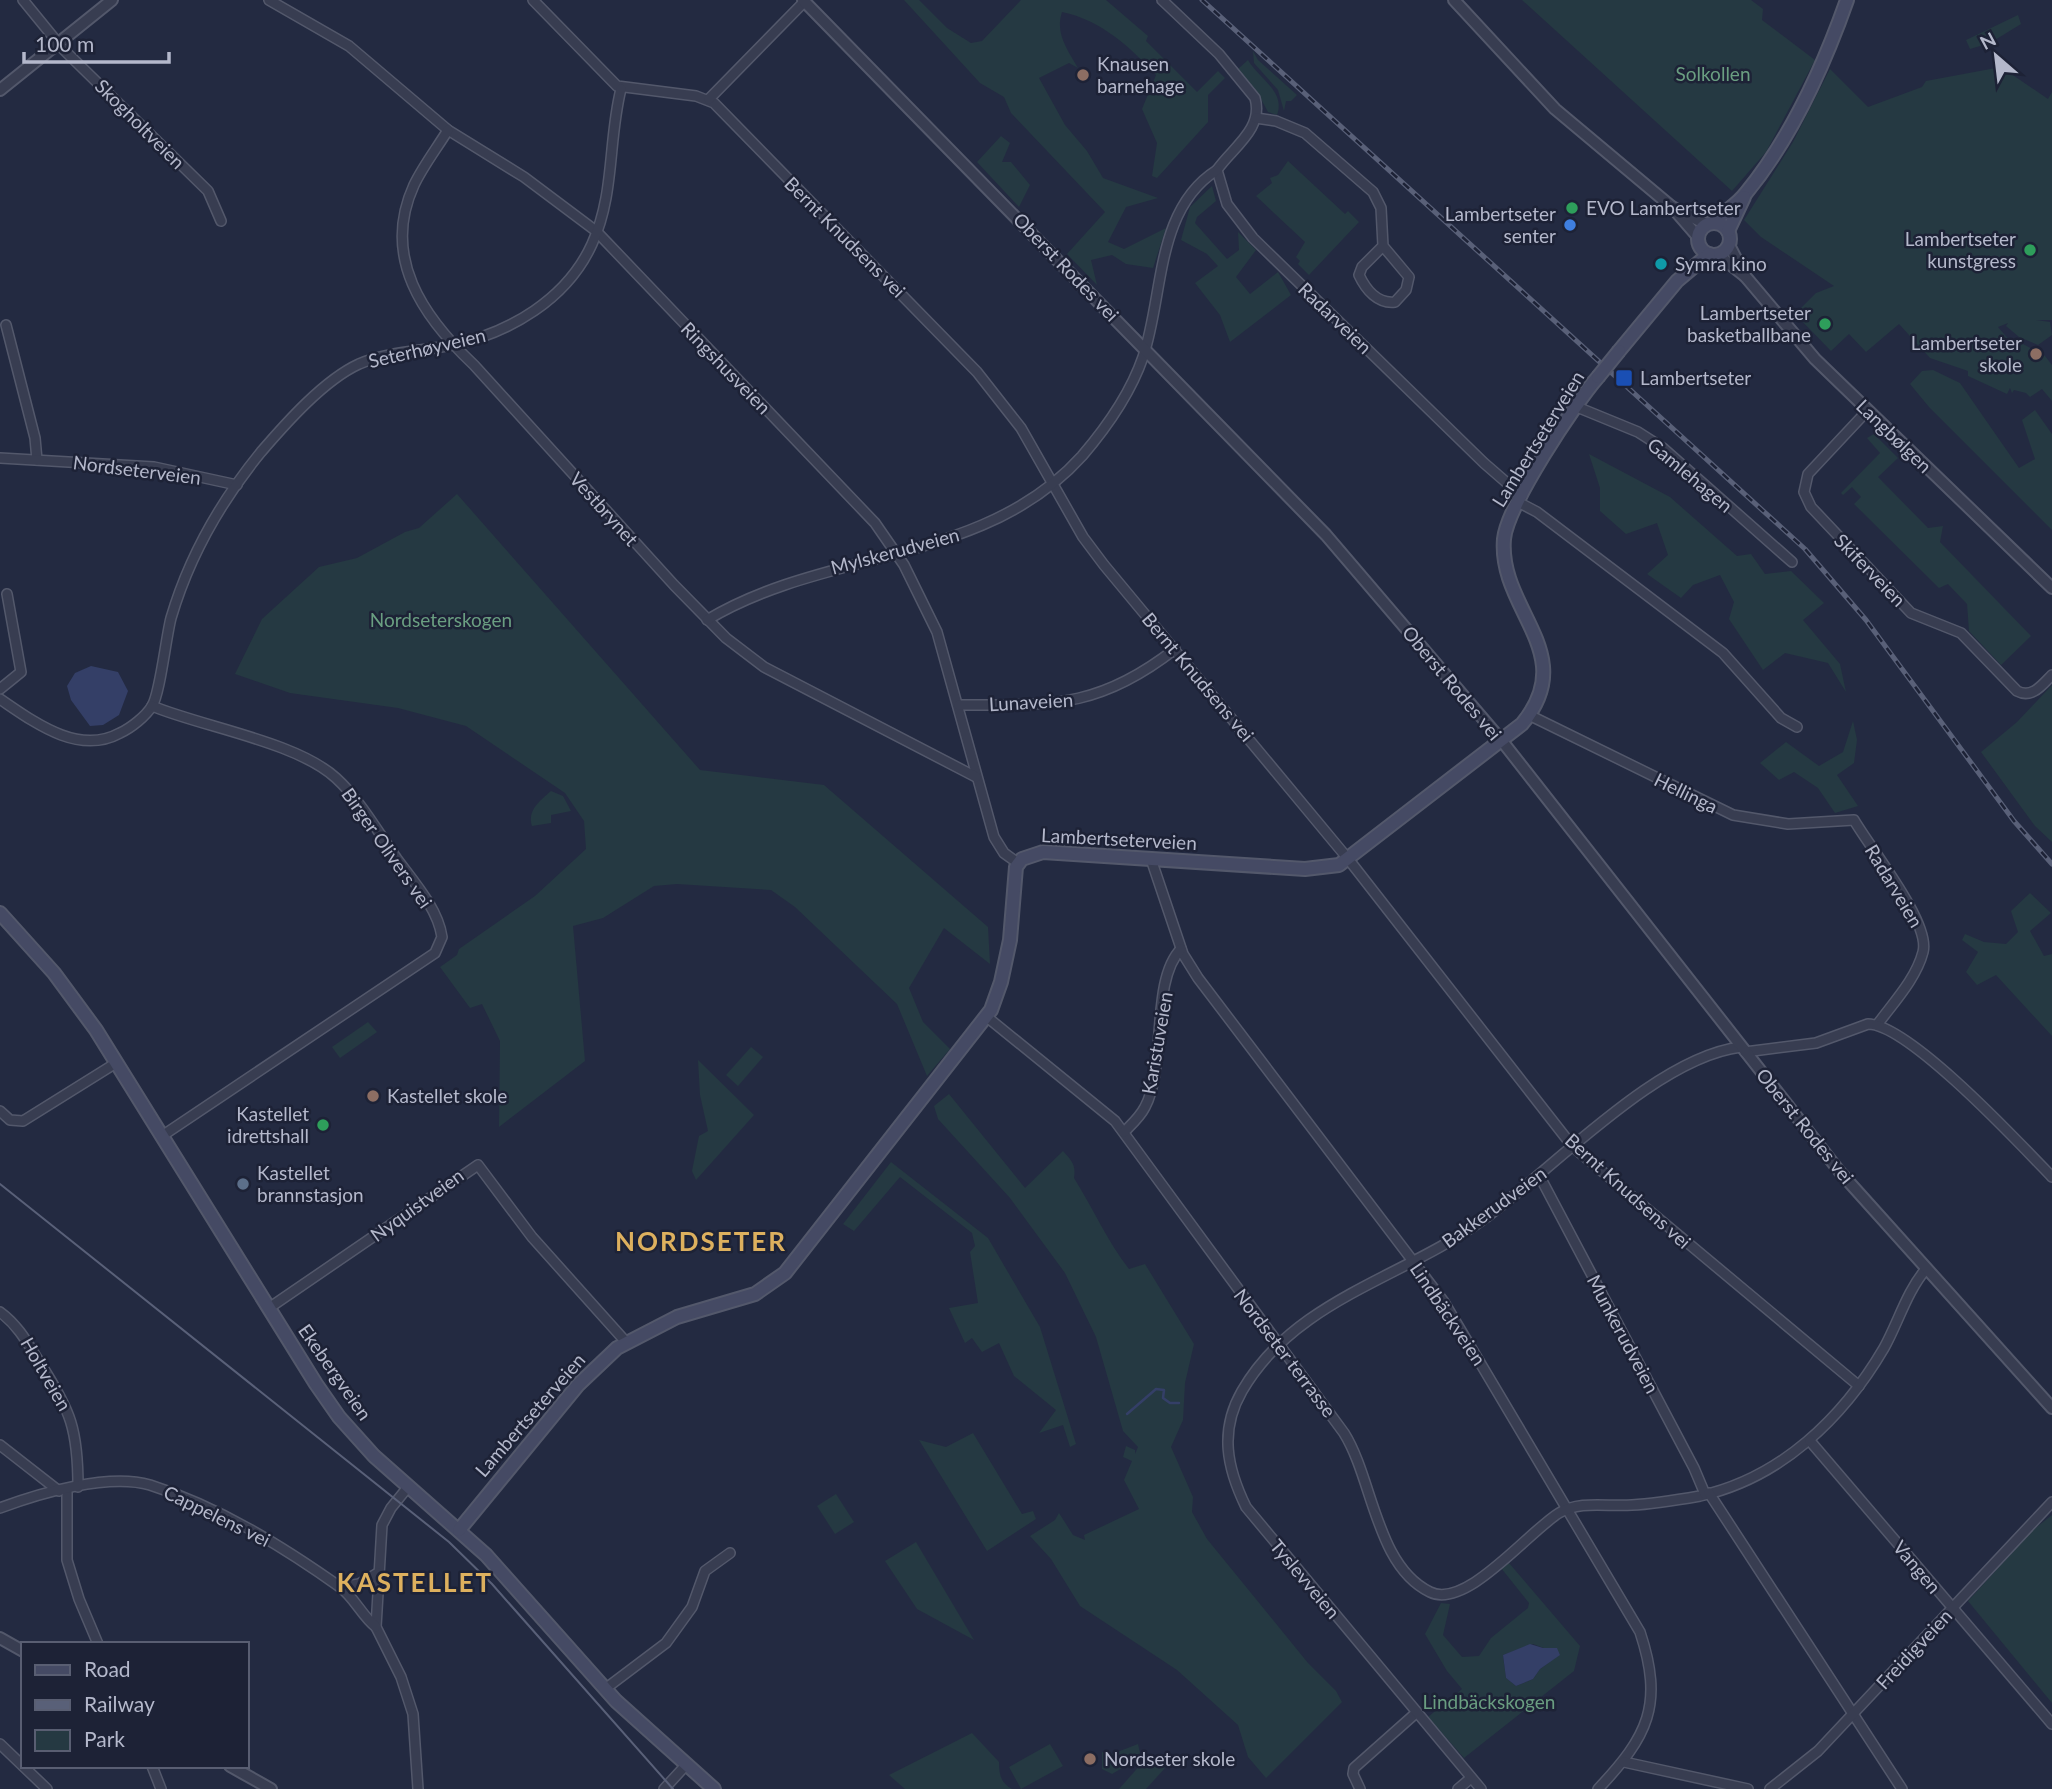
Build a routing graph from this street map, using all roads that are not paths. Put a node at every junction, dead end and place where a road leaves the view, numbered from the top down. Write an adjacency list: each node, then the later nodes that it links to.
1 (23, 0): 9 (street, Skogholtveien)
2 (112, 0): 9 (street)
3 (269, 0): 14 (street, Ringshusveien)
4 (533, 0): 10 (street)
5 (1162, 0): 13 (street)
6 (1454, 0): 17 (street)
7 (1847, 0): 16 (main road)
8 (804, 1): 12 (street); 28 (street, Oberst Rodes vei)
9 (60, 44): 11 (street); 18 (street, Skogholtveien)
10 (621, 89): 12 (street); 20 (street, Seterhøyveien)
11 (0, 90)
12 (709, 99): 34 (street, Bernt Knudsens vei)
13 (1256, 118): 15 (street); 23 (street)
14 (448, 130): 20 (street, Ringshusveien); 27 (street, Vestbrynet)
15 (1217, 170): 28 (street, Mylskerudveien); 35 (street, Radarveien)
16 (1744, 196): 19 (main road); 21 (main road)
17 (1672, 207): 19 (street); 24 (street, Langbølgen)
18 (222, 221)
19 (1710, 223): 21 (main road); 24 (main road)
20 (596, 231): 27 (street, Seterhøyveien); 36 (street, Ringshusveien)
21 (1728, 231): 22 (main road)
22 (1729, 245): 24 (main road, Lambertseterveien); 25 (street, Langbølgen)
23 (1383, 246): 23 (street)
24 (1706, 248): 25 (street, Langbølgen); 29 (main road, Lambertseterveien, bridge)
25 (1745, 276): 30 (street, Langbølgen)
26 (6, 325): 32 (street)
27 (453, 345): 33 (street, Seterhøyveien); 40 (street, Vestbrynet)
28 (1145, 348): 34 (street, Mylskerudveien); 49 (street, Oberst Rodes vei)
29 (1577, 407): 35 (main road, Lambertseterveien); 37 (street, Gamlehagen)
30 (1867, 411): 38 (street, Langbølgen); 42 (street, Skiferveien)
31 (0, 458): 32 (street, Nordseterveien)
32 (37, 460): 33 (street, Nordseterveien)
33 (236, 485): 46 (street, Seterhøyveien)
34 (1052, 485): 36 (street, Mylskerudveien); 41 (street, Bernt Knudsens vei)
35 (1520, 499): 47 (main road, Lambertseterveien); 48 (street, Radarveien)
36 (897, 554): 40 (street, Mylskerudveien); 45 (street, Ringshusveien)
37 (1792, 562)
38 (2052, 587)
39 (8, 594): 43 (street)
40 (707, 620): 50 (street, Vestbrynet)
41 (1175, 649): 45 (street, Lunaveien); 53 (street, Bernt Knudsens vei)
42 (2052, 675)
43 (0, 689)
44 (0, 699): 46 (street)
45 (958, 705): 50 (street, Ringshusveien)
46 (152, 706): 63 (street, Birger Olivers vei)
47 (1529, 715): 49 (main road, Lambertseterveien); 51 (street, Hellinga)
48 (1797, 727)
49 (1502, 741): 53 (main road, Lambertseterveien); 59 (street, Oberst Rodes vei)
50 (976, 777): 54 (street, Ringshusveien)
51 (1854, 820): 58 (street, Radarveien)
52 (1151, 859): 53 (main road, Lambertseterveien); 54 (main road, Lambertseterveien); 56 (street, Lindbäckveien)
53 (1349, 860): 64 (street, Bernt Knudsens vei)
54 (1017, 863): 57 (main road, Lambertseterveien)
55 (0, 913): 60 (main road, Ekebergveien)
56 (1181, 949): 62 (street, Karistuveien); 67 (street, Lindbäckveien)
57 (987, 1017): 62 (street, Nordseter terrasse); 71 (main road, Lambertseterveien)
58 (1877, 1025): 59 (street, Bakkerudveien); 66 (street)
59 (1743, 1049): 64 (street, Bakkerudveien); 68 (street, Oberst Rodes vei)
60 (116, 1063): 61 (street); 63 (main road, Ekebergveien)
61 (0, 1111)
62 (1124, 1132): 72 (street, Nordseter terrasse)
63 (162, 1136): 69 (main road, Ekebergveien)
64 (1573, 1147): 65 (street, Bakkerudveien); 73 (street, Bernt Knudsens vei)
65 (1539, 1175): 67 (street, Bakkerudveien); 80 (street, Munkerudveien)
66 (2052, 1177)
67 (1413, 1261): 72 (street, Bakkerudveien); 83 (street, Lindbäckveien)
68 (1926, 1269): 73 (street); 74 (street, Oberst Rodes vei)
69 (269, 1308): 71 (street, Nyquistveien); 78 (main road, Ekebergveien)
70 (0, 1312): 77 (street, Holtveien)
71 (626, 1342): 84 (main road, Lambertseterveien)
72 (1278, 1343): 83 (street, Nordseter terrasse); 94 (street, Tyslevveien)
73 (1859, 1386): 75 (street)
74 (2052, 1408)
75 (1810, 1441): 80 (street); 88 (street, Vangen)
76 (0, 1445): 79 (street)
77 (78, 1487): 79 (street, Cappelens vei); 87 (street, Cappelens vei)
78 (408, 1487): 84 (main road, Ekebergveien); 86 (street)
79 (63, 1490): 82 (street, Cappelens vei); 91 (street)
80 (1707, 1494): 83 (street); 95 (street, Munkerudveien)
81 (2052, 1502): 88 (street, Freidigveien)
82 (0, 1508)
83 (1569, 1508): 98 (street, Lindbäckveien)
84 (459, 1530): 93 (main road, Ekebergveien)
85 (730, 1553): 93 (street)
86 (377, 1573): 87 (street); 89 (street)
87 (341, 1587): 89 (street, Cappelens vei)
88 (1952, 1608): 95 (street, Freidigveien); 96 (street, Vangen)
89 (376, 1627): 108 (street)
90 (0, 1638): 92 (street)
91 (97, 1642)
92 (21, 1650)
93 (604, 1689): 100 (main road, Ekebergveien)
94 (1416, 1713): 104 (street, Tyslevveien); 111 (street)
95 (1853, 1715): 116 (street, Freidigveien); 117 (street, Munkerudveien)
96 (2052, 1724)
97 (0, 1744): 99 (street)
98 (1624, 1762): 114 (street, Lindbäckveien); 115 (street)
99 (21, 1764)
100 (686, 1765): 109 (street); 110 (main road, Ekebergveien)
101 (25, 1768): 105 (street)
102 (153, 1768): 106 (street)
103 (234, 1768): 107 (street)
104 (1471, 1779): 112 (street); 113 (street, Tyslevveien)
105 (47, 1789)
106 (160, 1789)
107 (271, 1789)
108 (418, 1789)
109 (664, 1789)
110 (714, 1789)
111 (1360, 1789)
112 (1458, 1789)
113 (1481, 1789)
114 (1598, 1789)
115 (1748, 1789)
116 (1770, 1789)
117 (1902, 1789)

